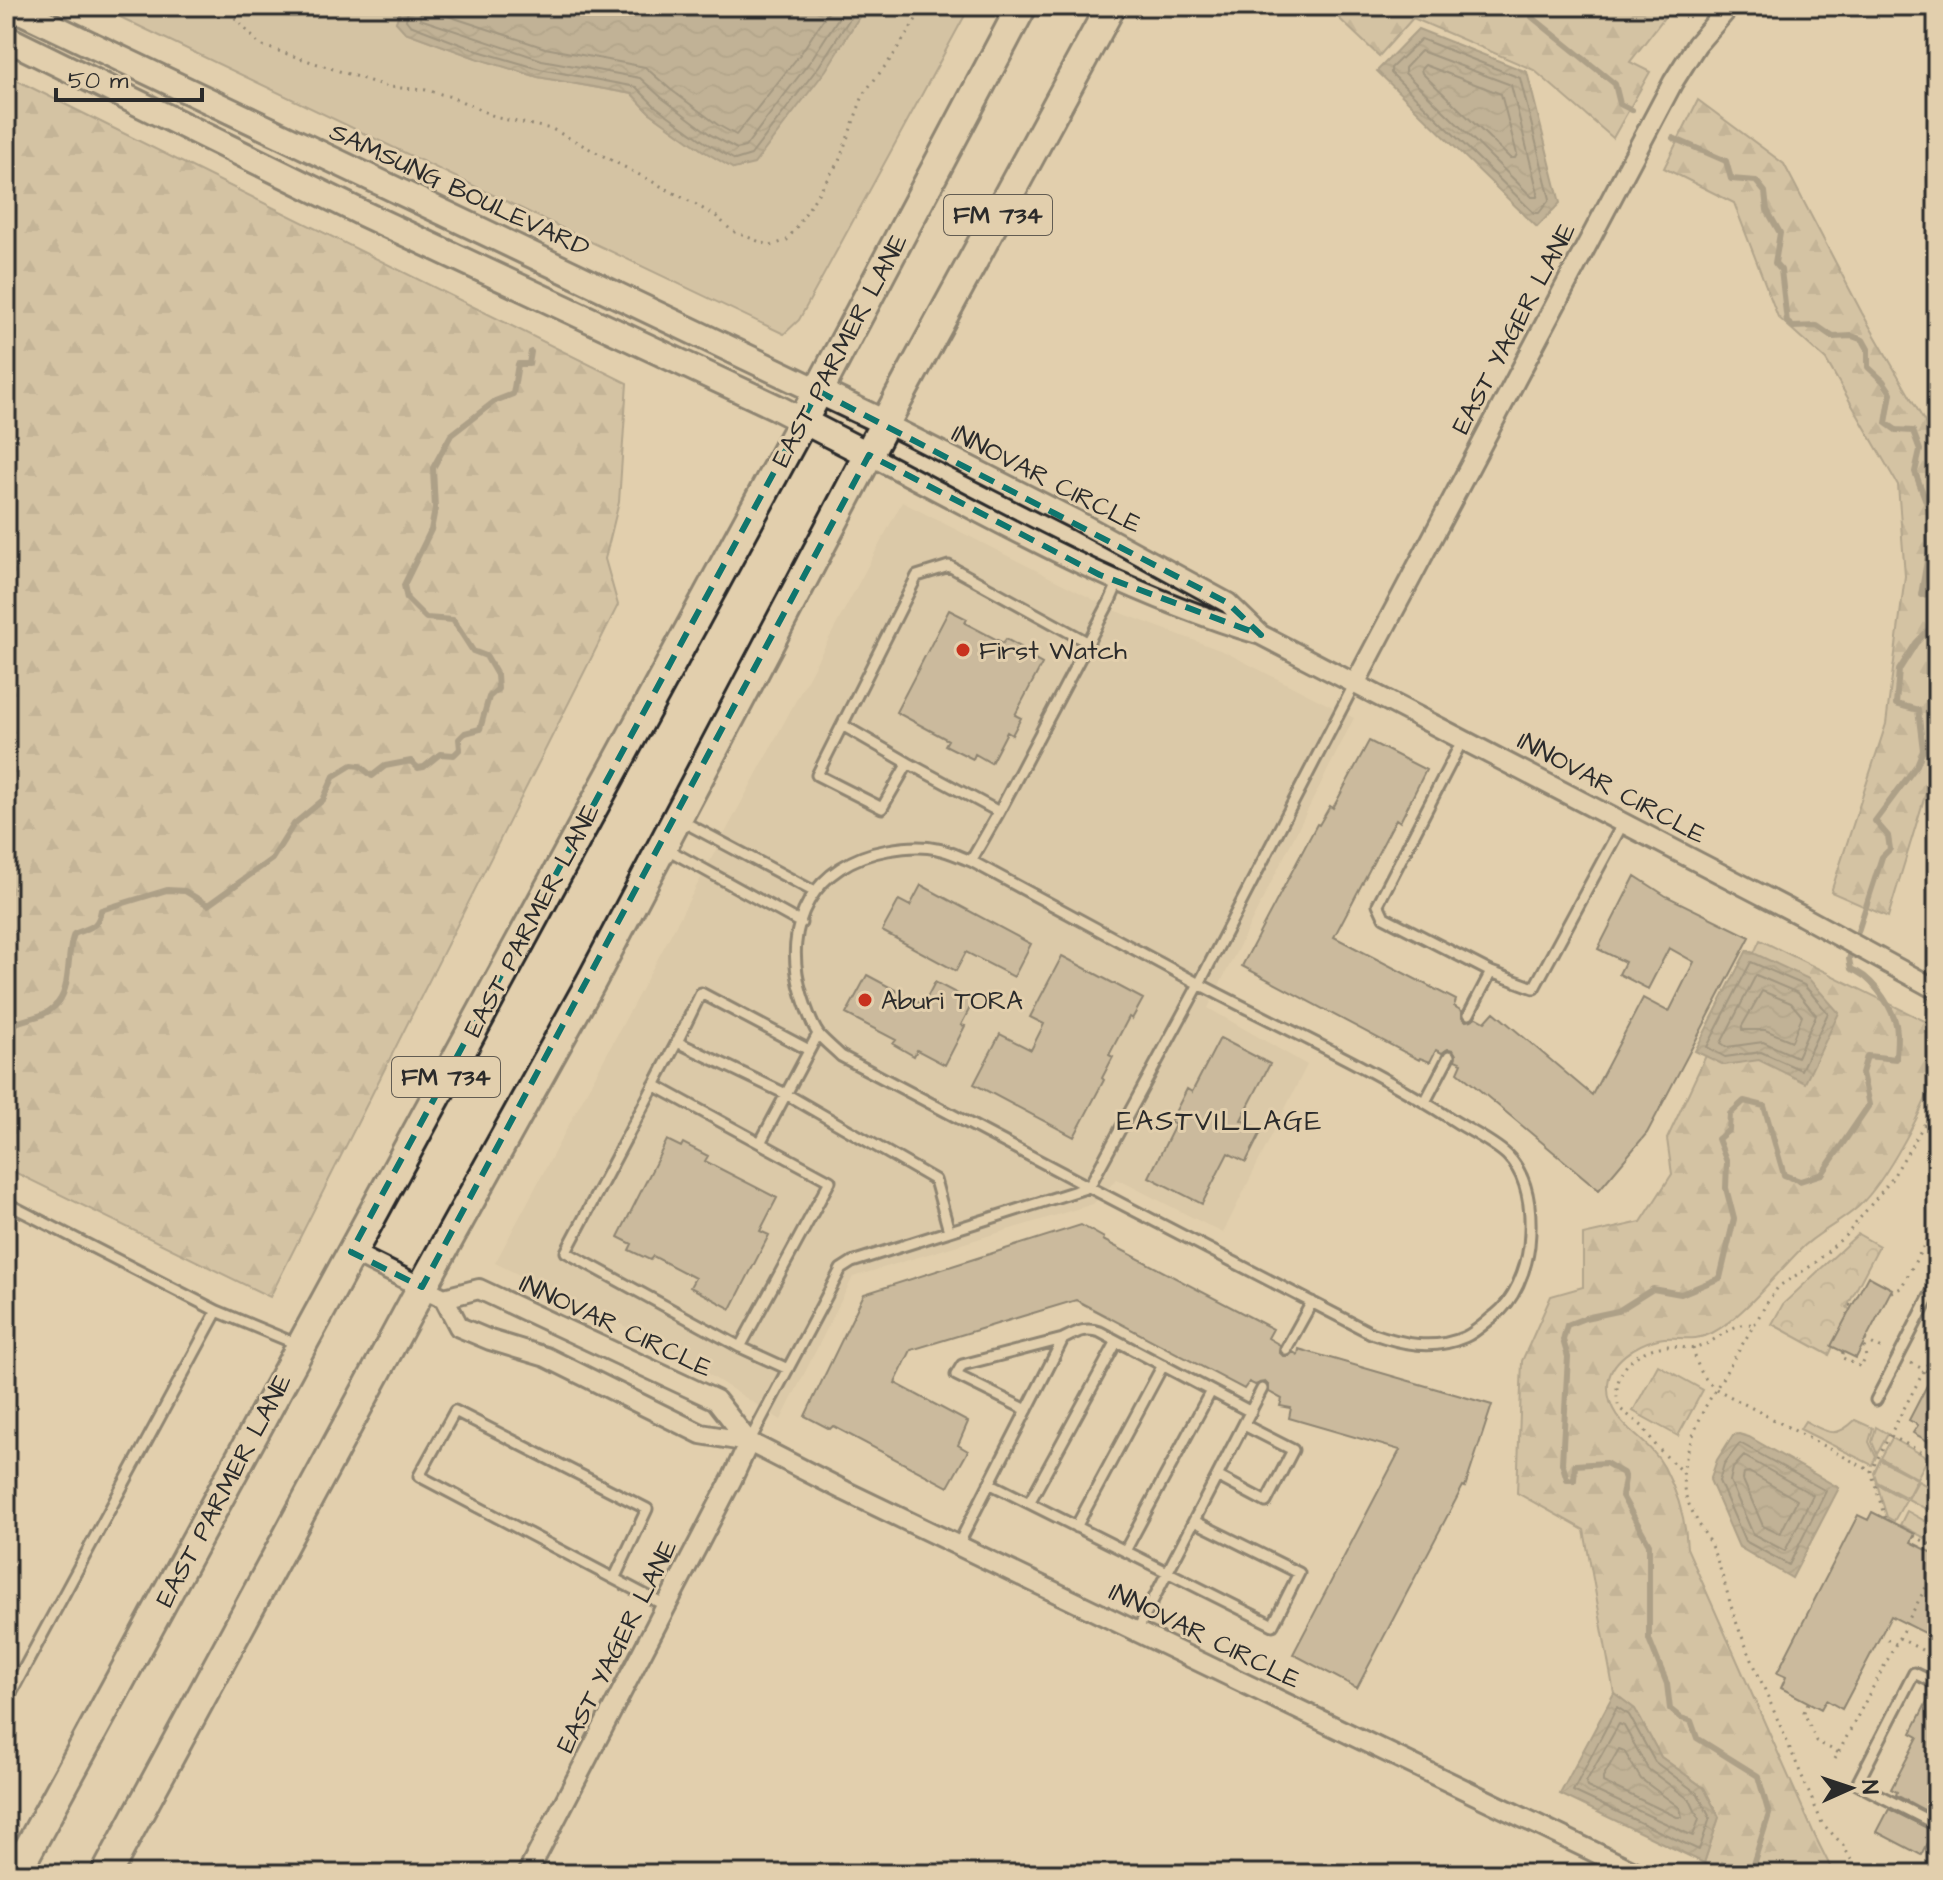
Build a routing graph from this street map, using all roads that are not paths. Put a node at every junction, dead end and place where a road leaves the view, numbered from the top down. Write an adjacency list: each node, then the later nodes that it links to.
1 (10, 6): 6 (street, SAMSUNG BOULEVARD)
2 (1022, 6): 6 (main road, EAST PARMER LANE / FM 734)
3 (1111, 6): 8 (main road, FM 734)
4 (1730, 6): 13 (street, EAST YAGER LANE)
5 (6, 38): 7 (street)
6 (818, 391): 7 (main road, EAST PARMER LANE / FM 734); 8 (street, SAMSUNG BOULEVARD)
7 (802, 422): 9 (street); 39 (main road, EAST PARMER LANE / FM 734)
8 (885, 423): 9 (main road, FM 734); 11 (street, INNOVAR CIRCLE)
9 (869, 455): 10 (street, INNOVAR CIRCLE); 18 (main road, FM 734)
10 (1118, 583): 11 (street, INNOVAR CIRCLE); 12 (lane)
11 (1261, 635): 13 (street, INNOVAR CIRCLE)
12 (1087, 642): 14 (lane); 17 (lane)
13 (1356, 682): 15 (street, INNOVAR CIRCLE); 25 (lane)
14 (844, 726): 16 (lane); 16 (lane)
15 (1463, 739): 19 (street, INNOVAR CIRCLE); 24 (lane)
16 (908, 763): 17 (lane)
17 (999, 812): 21 (lane)
18 (677, 819): 20 (main road, FM 734); 22 (lane)
19 (1623, 823): 24 (lane); 26 (street, INNOVAR CIRCLE)
20 (662, 847): 23 (lane); 41 (main road, FM 734)
21 (971, 861): 22 (lane); 25 (lane)
22 (815, 892): 23 (lane)
23 (801, 923): 28 (lane)
24 (1491, 972): 27 (lane)
25 (1199, 984): 34 (lane); 36 (lane)
26 (1937, 990)
27 (1469, 1014)
28 (818, 1034): 30 (lane); 36 (lane)
29 (677, 1042): 30 (lane); 32 (lane); 33 (lane)
30 (809, 1050): 33 (lane)
31 (1449, 1056): 34 (lane)
32 (654, 1085): 35 (lane); 47 (lane)
33 (786, 1094): 35 (lane); 38 (lane)
34 (1425, 1102): 42 (lane)
35 (760, 1143): 47 (lane)
36 (1089, 1187): 38 (lane); 42 (lane)
37 (6, 1203): 43 (lane)
38 (949, 1231): 50 (lane)
39 (351, 1252): 41 (street, INNOVAR CIRCLE); 46 (main road, EAST PARMER LANE / FM 734)
40 (1937, 1282): 53 (lane)
41 (433, 1292): 57 (street, INNOVAR CIRCLE); 57 (street, INNOVAR CIRCLE); 73 (main road, FM 734)
42 (1312, 1302): 48 (lane)
43 (217, 1311): 46 (lane); 70 (lane)
44 (1063, 1339): 45 (lane); 54 (lane); 54 (lane)
45 (1117, 1341): 49 (lane); 60 (lane)
46 (301, 1346): 72 (main road, EAST PARMER LANE / FM 734)
47 (740, 1347): 50 (lane)
48 (1286, 1349)
49 (1163, 1365): 52 (lane); 62 (lane)
50 (788, 1369): 57 (lane)
51 (1262, 1389): 55 (lane)
52 (1211, 1391): 55 (lane); 64 (lane)
53 (1876, 1400)
54 (1027, 1410): 59 (lane)
55 (1251, 1412): 56 (lane)
56 (1244, 1425): 58 (lane); 58 (lane)
57 (749, 1442): 63 (street, INNOVAR CIRCLE); 67 (street, EAST YAGER LANE)
58 (1217, 1476): 61 (lane)
59 (989, 1483): 60 (lane); 63 (lane)
60 (1029, 1503): 62 (lane)
61 (1194, 1521): 65 (lane); 65 (lane)
62 (1076, 1527): 64 (lane)
63 (958, 1545): 68 (street, INNOVAR CIRCLE)
64 (1125, 1551): 65 (lane)
65 (1168, 1573): 68 (lane)
66 (615, 1577): 66 (lane); 67 (lane)
67 (666, 1606): 74 (street, EAST YAGER LANE)
68 (1137, 1631): 75 (street, INNOVAR CIRCLE)
69 (1937, 1684): 71 (lane)
70 (6, 1702)
71 (1937, 1825)
72 (15, 1874)
73 (106, 1874)
74 (527, 1874)
75 (1640, 1874)

